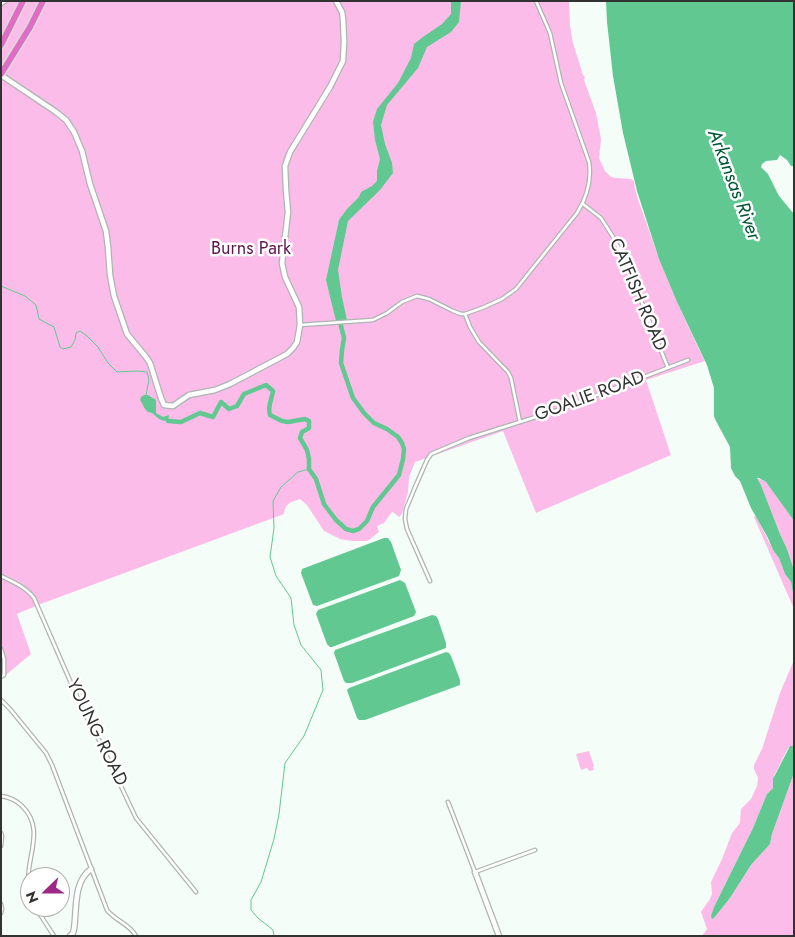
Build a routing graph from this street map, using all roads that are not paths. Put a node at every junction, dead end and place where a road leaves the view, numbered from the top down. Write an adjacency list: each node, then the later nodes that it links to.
1 (4, 1): 6 (street)
2 (23, 1): 7 (highway)
3 (43, 1): 8 (highway)
4 (336, 1): 11 (street)
5 (536, 1): 9 (street)
6 (1, 3)
7 (1, 45)
8 (1, 75): 11 (street)
9 (583, 204): 10 (street); 13 (street, CATFISH ROAD)
10 (465, 314): 11 (street); 14 (street)
11 (300, 325)
12 (688, 360): 13 (street, GOALIE ROAD)
13 (668, 368): 14 (street, GOALIE ROAD)
14 (520, 422): 16 (street, GOALIE ROAD)
15 (1, 576): 28 (street, YOUNG ROAD)
16 (430, 581)
17 (2, 649): 18 (street)
18 (1, 677)
19 (1, 700): 26 (street)
20 (1, 796): 25 (street)
21 (448, 802): 27 (street)
22 (1, 833): 23 (street)
23 (1, 846)
24 (535, 850): 27 (street)
25 (32, 867)
26 (91, 868): 33 (street); 34 (street)
27 (475, 872): 35 (street)
28 (196, 892)
29 (1, 904): 30 (street)
30 (1, 913)
31 (42, 917): 32 (street)
32 (54, 936)
33 (70, 936)
34 (136, 936)
35 (499, 936)

